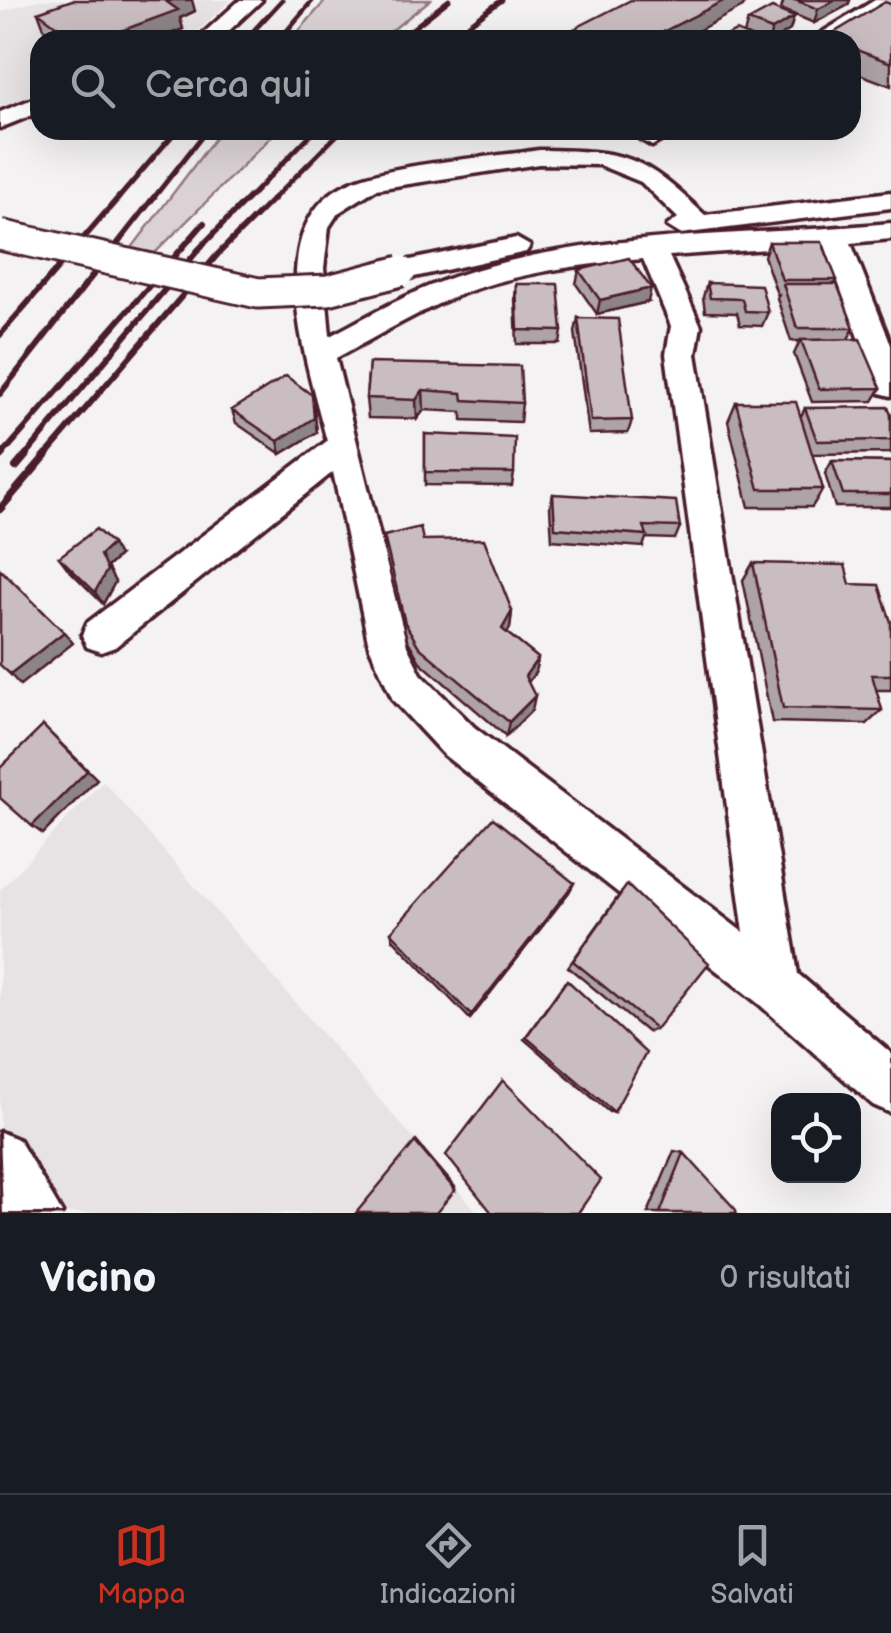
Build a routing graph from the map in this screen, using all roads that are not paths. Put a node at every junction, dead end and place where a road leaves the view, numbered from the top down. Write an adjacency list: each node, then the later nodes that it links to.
1 (252, 0): 3 (street)
2 (890, 0): 4 (street)
3 (218, 30)
4 (838, 30)
5 (30, 106): 6 (street)
6 (0, 120)
7 (891, 200): 8 (street)
8 (698, 223): 10 (street, bridge); 13 (street)
9 (891, 232): 11 (street)
10 (0, 235)
11 (836, 238): 12 (street); 14 (street)
12 (654, 252): 13 (street); 17 (street)
13 (321, 354): 15 (street)
14 (891, 385)
15 (344, 446): 16 (street); 17 (street)
16 (102, 635)
17 (776, 988): 18 (street)
18 (891, 1088)
19 (0, 1159): 20 (street)
20 (34, 1213)

